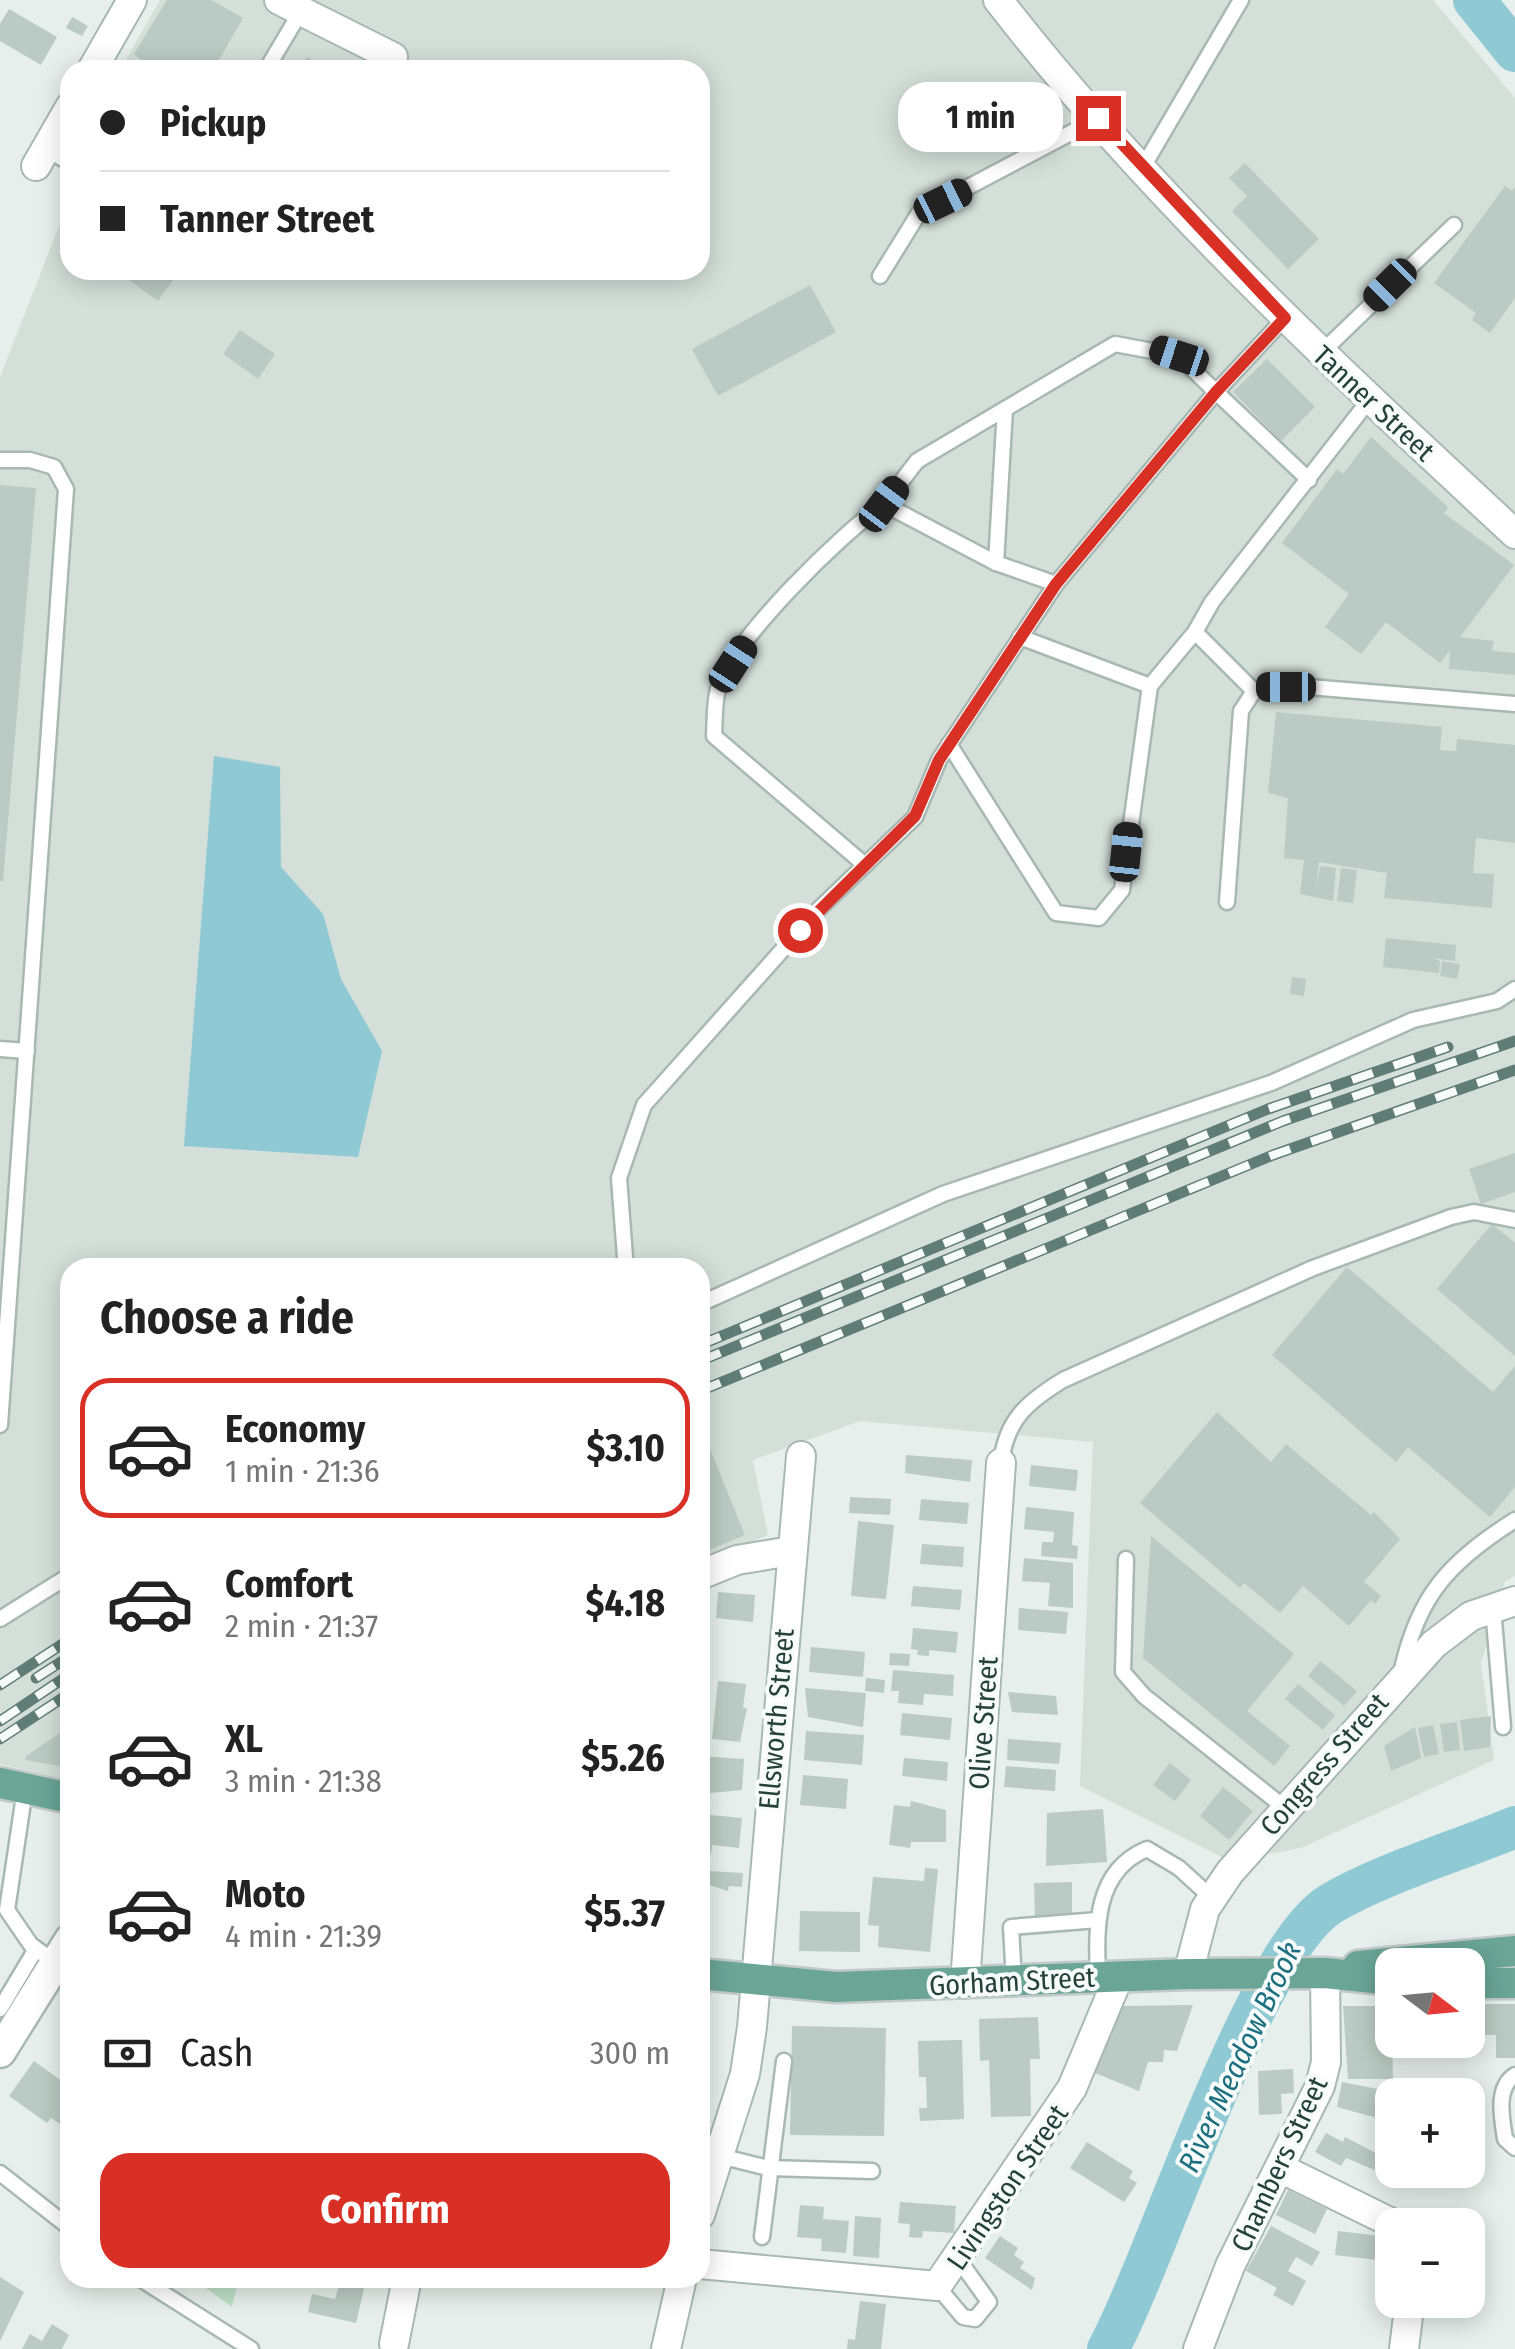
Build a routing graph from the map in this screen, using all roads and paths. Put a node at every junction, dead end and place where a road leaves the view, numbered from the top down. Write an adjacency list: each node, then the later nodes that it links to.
1 (132, 0): 6 (street)
2 (998, 0): 8 (street, Tanner Street)
3 (1241, 0): 11 (lane)
4 (290, 6): 5 (street); 7 (lane)
5 (392, 57)
6 (98, 60)
7 (270, 60)
8 (1098, 118): 11 (street, Tanner Street); 13 (lane)
9 (60, 134): 10 (street)
10 (51, 159)
11 (1144, 167): 14 (street, Tanner Street)
12 (1454, 225): 15 (lane)
13 (880, 276)
14 (1285, 318): 15 (street, Tanner Street); 16 (lane)
15 (1320, 353): 17 (street, Tanner Street)
16 (1216, 392): 18 (lane); 20 (lane); 24 (lane)
17 (1370, 399): 20 (lane); 22 (street, Tanner Street)
18 (1005, 409): 21 (lane); 23 (lane)
19 (0, 460): 35 (lane)
20 (1309, 480): 25 (lane)
21 (884, 504): 23 (lane); 31 (lane)
22 (1515, 534)
23 (996, 564): 24 (lane)
24 (1056, 584): 26 (lane)
25 (1195, 632): 27 (lane); 28 (lane)
26 (1020, 637): 27 (lane); 30 (lane)
27 (1150, 686): 30 (lane)
28 (1254, 691): 29 (lane); 32 (lane)
29 (1515, 704)
30 (949, 744): 31 (lane)
31 (865, 865): 37 (lane)
32 (1228, 902)
33 (1515, 989): 38 (lane)
34 (0, 1049): 35 (lane)
35 (27, 1050): 39 (lane)
36 (1515, 1220): 41 (lane)
37 (625, 1257)
38 (710, 1299)
39 (0, 1425)
40 (800, 1456): 43 (street, Ellsworth Street)
41 (1001, 1463): 68 (street, Olive Street)
42 (1515, 1520): 49 (lane)
43 (791, 1551): 45 (street); 65 (street, Ellsworth Street)
44 (1126, 1558): 53 (lane)
45 (710, 1571)
46 (60, 1581): 48 (lane)
47 (1504, 1605): 49 (street, Congress Street); 50 (lane)
48 (0, 1619)
49 (1400, 1677): 53 (street, Congress Street)
50 (1503, 1726)
51 (13, 1786): 52 (main road); 55 (lane)
52 (60, 1796)
53 (1285, 1808): 54 (street, Congress Street)
54 (1212, 1898): 56 (lane); 60 (street, Congress Street)
55 (4, 1907): 57 (lane)
56 (1098, 1920): 62 (lane); 64 (lane)
57 (55, 1951): 69 (street)
58 (1515, 1952): 59 (main road, Gorham Street)
59 (1320, 1973): 60 (main road, Gorham Street); 63 (main road, Gorham Street); 75 (street, Chambers Street)
60 (1188, 1974): 62 (main road, Gorham Street)
61 (710, 1976): 65 (main road, Gorham Street)
62 (1108, 1977): 64 (main road, Gorham Street); 81 (street, Livingston Street)
63 (1375, 1978)
64 (1014, 1981): 68 (main road, Gorham Street)
65 (753, 1982): 68 (main road, Gorham Street); 73 (street, Ellsworth Street)
66 (1485, 1983): 67 (main road)
67 (1515, 1983)
68 (965, 1984)
69 (4, 2026)
70 (784, 2061): 74 (lane)
71 (1515, 2075): 72 (lane)
72 (1515, 2148)
73 (710, 2154): 74 (lane)
74 (768, 2168): 76 (lane); 80 (lane)
75 (1280, 2168): 78 (street); 91 (street, Chambers Street)
76 (872, 2171)
77 (0, 2173): 79 (lane)
78 (1375, 2215)
79 (60, 2220)
80 (762, 2237)
81 (958, 2260): 83 (street, Livingston Street); 83 (lane)
82 (710, 2265): 83 (street, Livingston Street)
83 (937, 2286)
84 (155, 2288): 89 (lane)
85 (404, 2288): 88 (street)
86 (680, 2288): 90 (street)
87 (1408, 2318): 92 (street)
88 (394, 2344)
89 (252, 2349)
90 (666, 2349)
91 (1198, 2349)
92 (1404, 2349)

